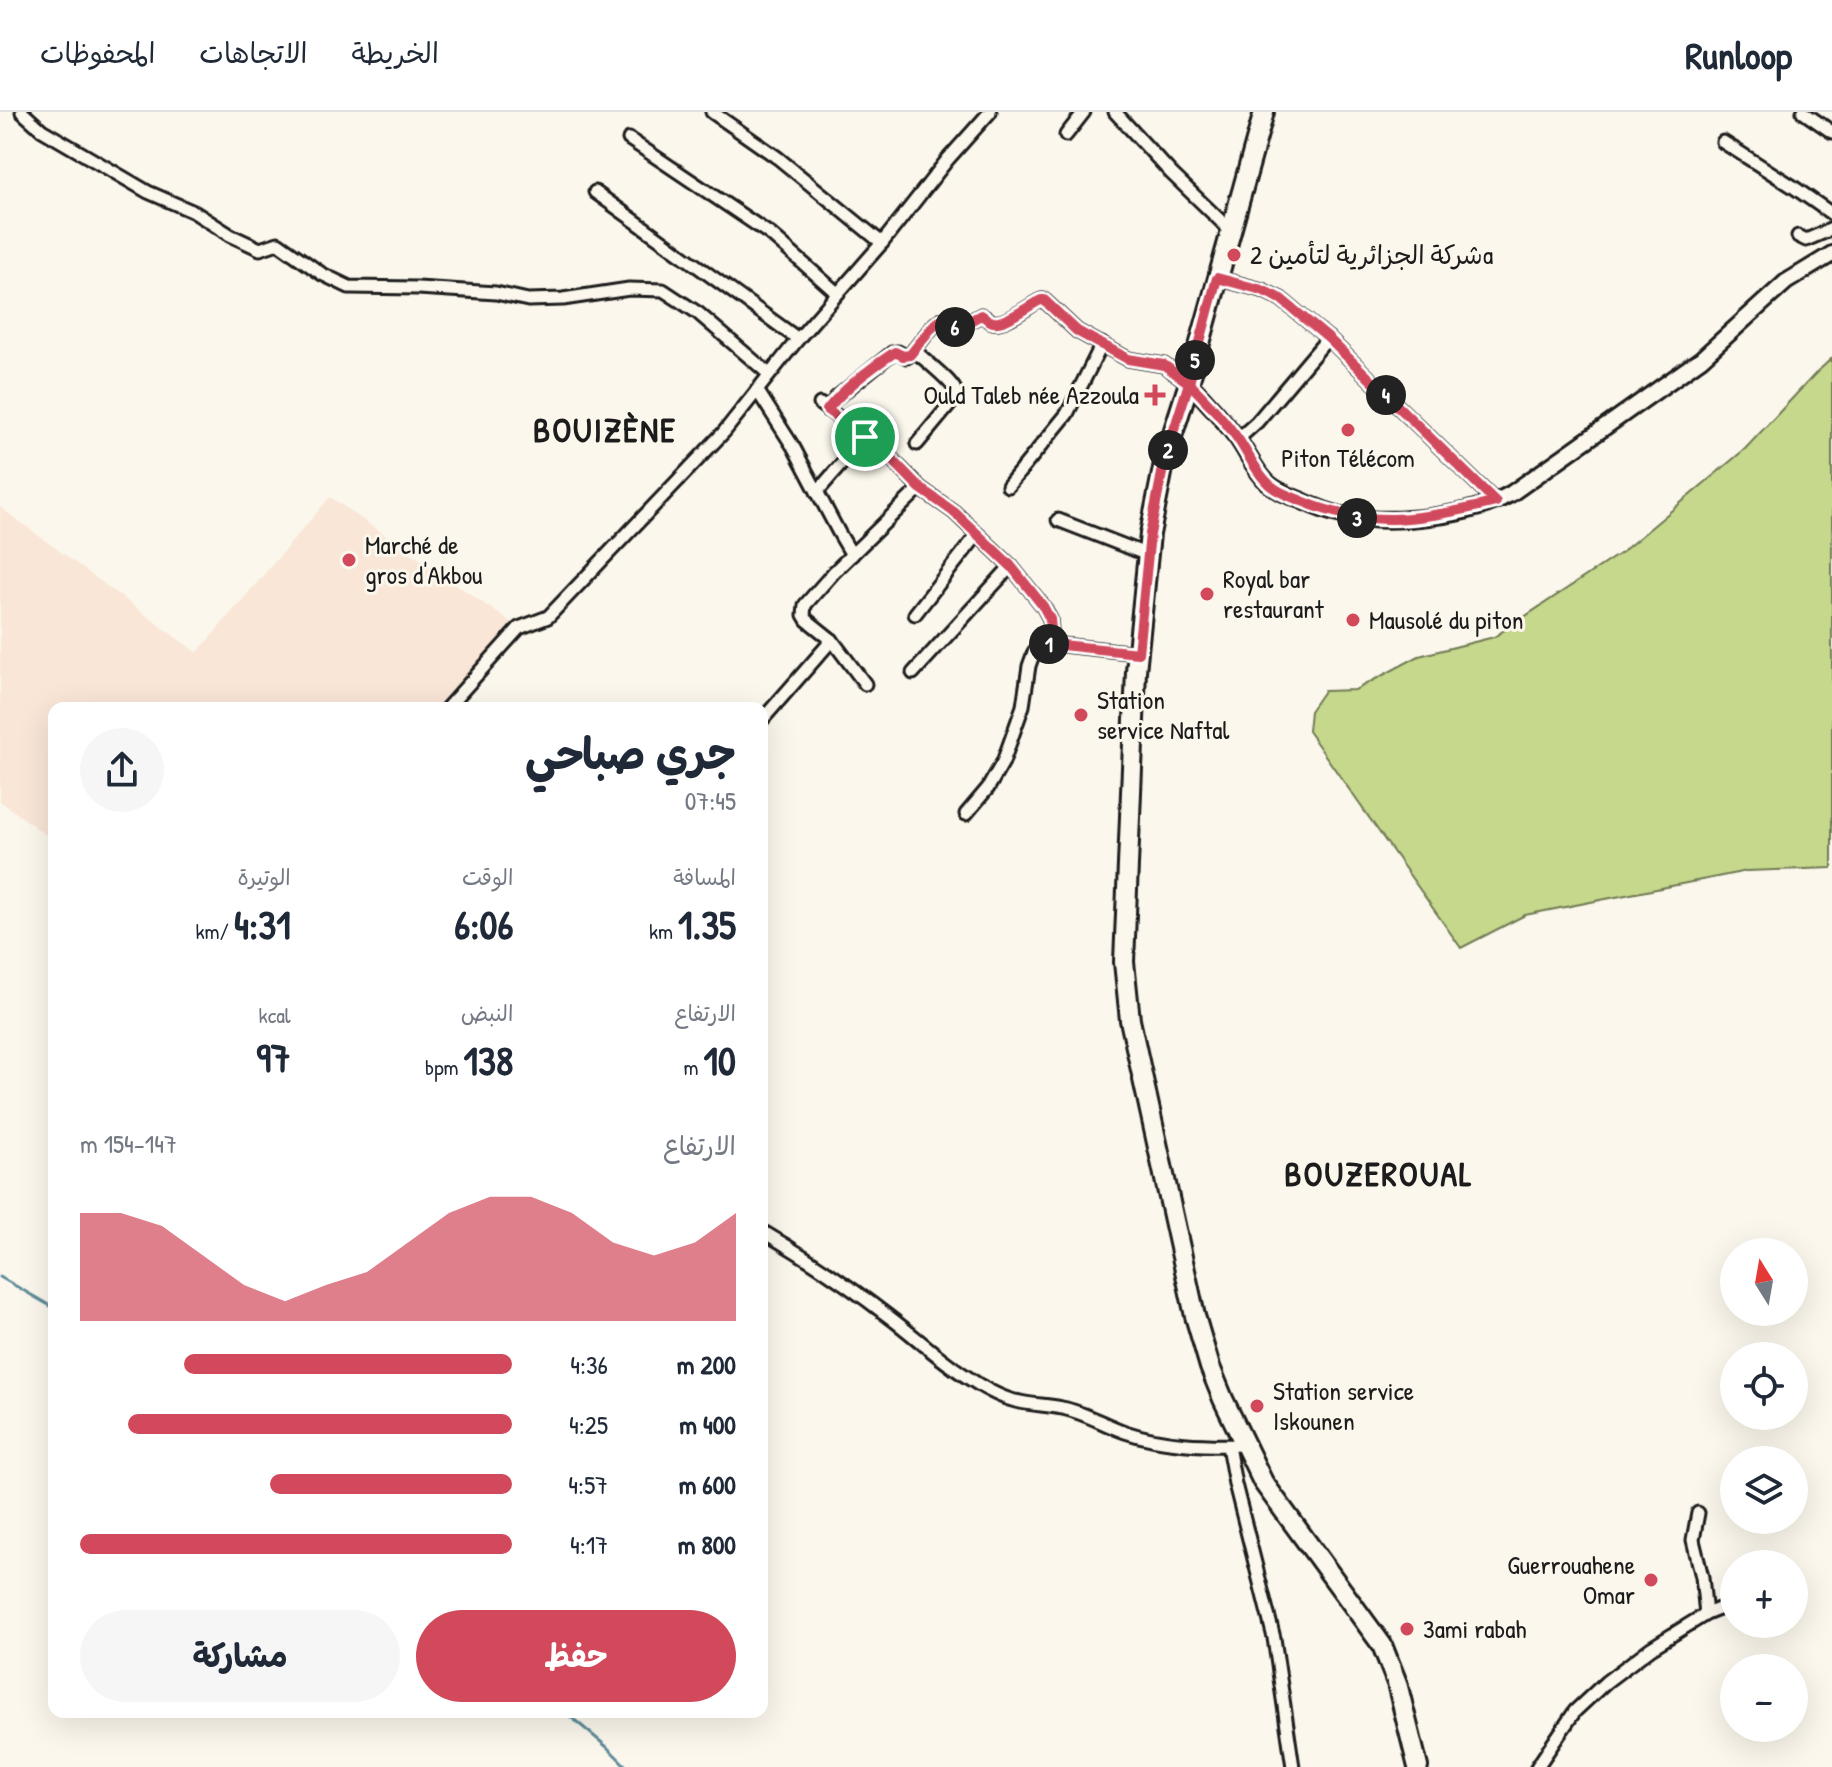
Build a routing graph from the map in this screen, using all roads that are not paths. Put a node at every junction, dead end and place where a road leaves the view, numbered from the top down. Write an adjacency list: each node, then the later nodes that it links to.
1 (22, 112): 25 (street)
2 (712, 112): 17 (street)
3 (990, 112): 17 (street)
4 (1084, 112): 9 (street)
5 (1115, 112): 15 (street)
6 (1264, 112): 15 (main road)
7 (1803, 112): 8 (street)
8 (1832, 132)
9 (1066, 135)
10 (629, 139): 20 (street)
11 (1723, 142): 13 (street)
12 (595, 192): 22 (street)
13 (1832, 214)
14 (1832, 229): 16 (street)
15 (1230, 230): 19 (main road)
16 (1798, 236)
17 (882, 243): 20 (street)
18 (1832, 254): 34 (street)
19 (1217, 278): 21 (street); 26 (main road)
20 (837, 293): 22 (street)
21 (1328, 338): 29 (street); 34 (street)
22 (798, 339): 25 (street)
23 (1102, 344): 24 (street); 26 (street); 31 (street)
24 (914, 350): 28 (street); 30 (street)
25 (769, 374): 27 (street)
26 (1189, 383): 29 (street); 38 (main road)
27 (757, 390): 33 (street); 46 (street)
28 (865, 437): 32 (street); 33 (street)
29 (1238, 439): 34 (street)
30 (917, 444)
31 (1008, 486)
32 (920, 488): 36 (street); 37 (street)
33 (817, 492): 37 (street)
34 (1496, 502)
35 (1058, 520): 38 (street)
36 (977, 535): 39 (street); 40 (street)
37 (852, 555): 41 (street)
38 (1148, 555): 43 (main road)
39 (1011, 566): 42 (street); 44 (street)
40 (915, 614)
41 (832, 640): 45 (street); 47 (street)
42 (1043, 643): 43 (street); 48 (street)
43 (1138, 653): 50 (main road)
44 (913, 673)
45 (865, 684)
46 (452, 702)
47 (768, 713)
48 (966, 814)
49 (768, 1234): 50 (street)
50 (1237, 1446): 54 (street); 55 (main road)
51 (1698, 1513): 53 (street)
52 (1720, 1608): 53 (street)
53 (1706, 1614): 56 (street)
54 (1293, 1767)
55 (1418, 1767)
56 (1537, 1767)

